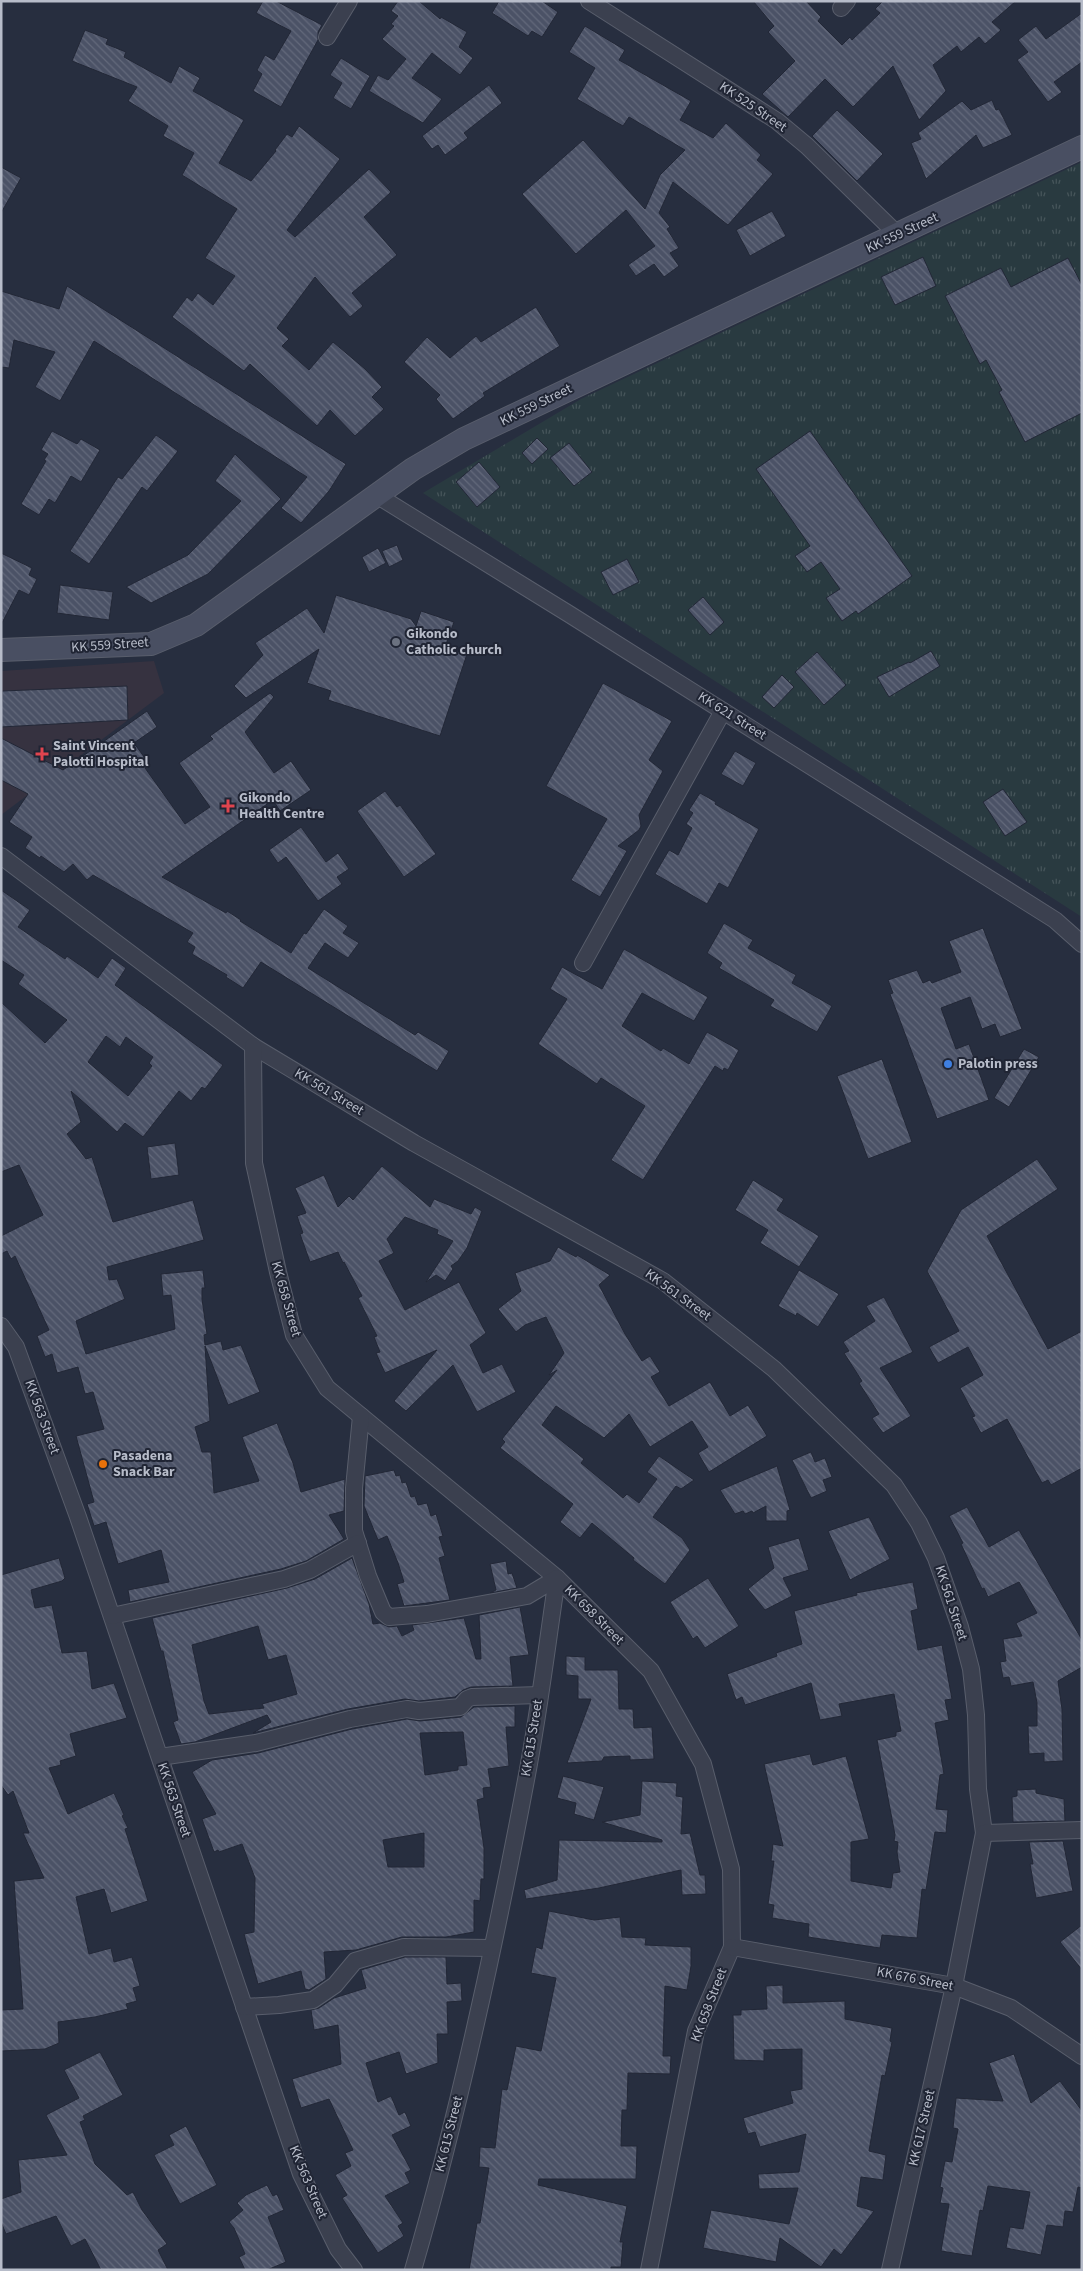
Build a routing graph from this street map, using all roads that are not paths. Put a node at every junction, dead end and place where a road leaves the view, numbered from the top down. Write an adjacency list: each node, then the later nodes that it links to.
1 (349, 1): 3 (street)
2 (589, 1): 5 (street, KK 525 Street)
3 (327, 38)
4 (1082, 146): 5 (main road, KK 559 Street)
5 (898, 235): 6 (main road, KK 559 Street)
6 (378, 496): 7 (main road, KK 559 Street); 8 (street, KK 621 Street)
7 (1, 650)
8 (723, 711): 10 (street, KK 621 Street); 11 (street)
9 (1, 856): 12 (street, KK 561 Street)
10 (1082, 944)
11 (583, 963)
12 (253, 1046): 14 (street, KK 658 Street); 21 (street, KK 561 Street)
13 (1, 1326): 17 (street, KK 563 Street)
14 (361, 1416): 15 (street); 16 (street, KK 658 Street)
15 (358, 1543): 16 (street); 17 (street)
16 (557, 1578): 18 (street, KK 615 Street); 23 (street, KK 658 Street)
17 (112, 1616): 19 (street, KK 563 Street)
18 (539, 1696): 19 (street); 22 (street, KK 615 Street)
19 (160, 1758): 25 (street, KK 563 Street)
20 (1082, 1830): 21 (street)
21 (984, 1833): 24 (street, KK 561 Street)
22 (492, 1948): 25 (street); 28 (street, KK 615 Street)
23 (732, 1948): 24 (street, KK 676 Street); 29 (street, KK 658 Street)
24 (954, 1986): 26 (street, KK 676 Street); 30 (street, KK 617 Street)
25 (244, 2006): 27 (street, KK 563 Street)
26 (1082, 2056)
27 (354, 2270)
28 (413, 2270)
29 (649, 2270)
30 (890, 2270)

